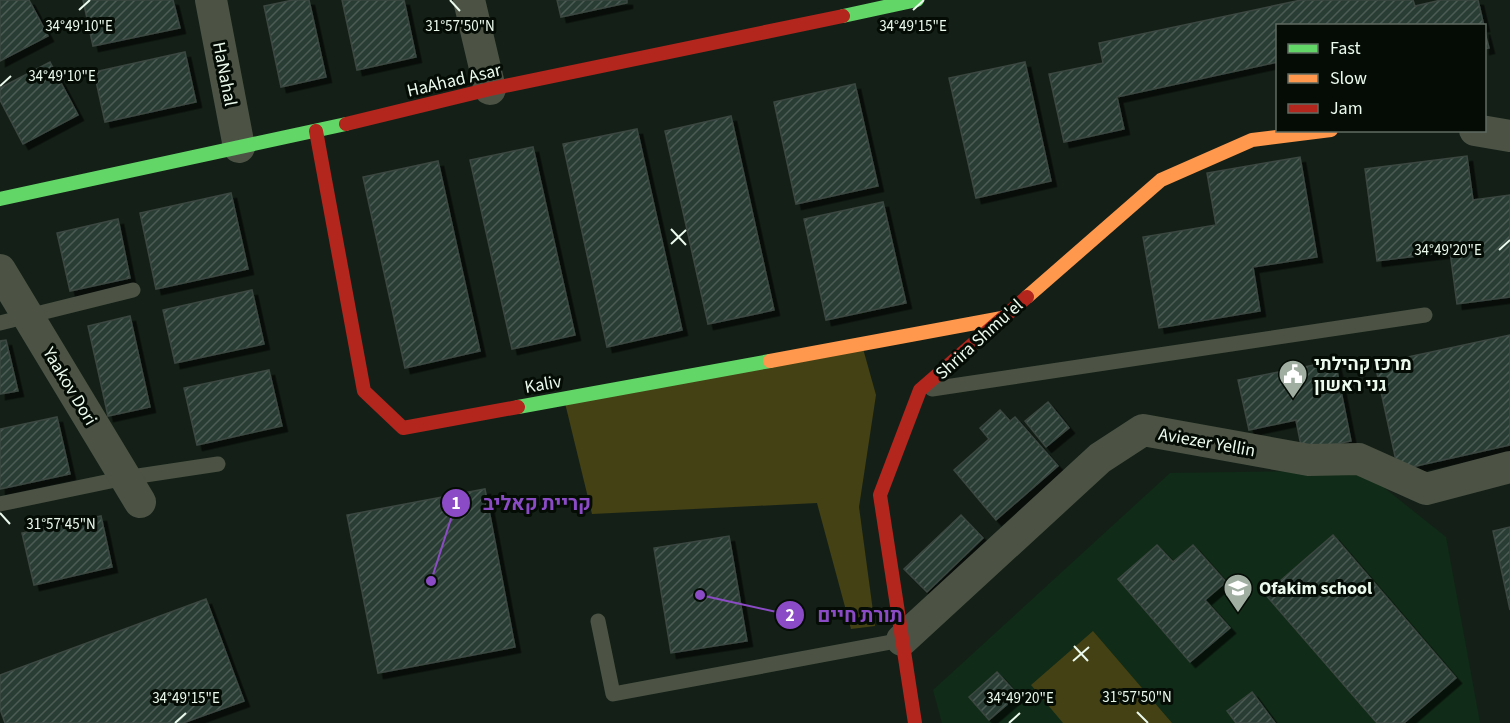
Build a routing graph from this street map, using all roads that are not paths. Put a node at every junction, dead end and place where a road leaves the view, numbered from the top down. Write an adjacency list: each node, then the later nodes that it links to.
1 (211, 0): 10 (street, HaNahal)
2 (469, 0): 5 (street)
3 (917, 0): 4 (street, HaAhad Asar)
4 (842, 8): 5 (street, HaAhad Asar)
5 (490, 89): 6 (street, HaAhad Asar)
6 (316, 131): 10 (street, HaAhad Asar); 15 (street, Kaliv)
7 (1315, 132): 15 (street, Shrira Shmu'el)
8 (1486, 132): 9 (street)
9 (1510, 136)
10 (239, 147): 11 (street, HaAhad Asar)
11 (0, 199)
12 (0, 270): 16 (street, Yaakov Dori)
13 (133, 290): 16 (lane)
14 (1425, 315): 17 (lane)
15 (1002, 318): 17 (street, Shrira Shmu'el)
16 (14, 320): 20 (street, Yaakov Dori)
17 (920, 390): 23 (street, Shrira Shmu'el)
18 (218, 464): 20 (lane)
19 (1510, 467): 23 (street, Aviezer Yellin)
20 (133, 490): 21 (lane)
21 (0, 504)
22 (598, 621): 23 (lane)
23 (902, 640): 24 (street, Shrira Shmu'el)
24 (915, 723)

